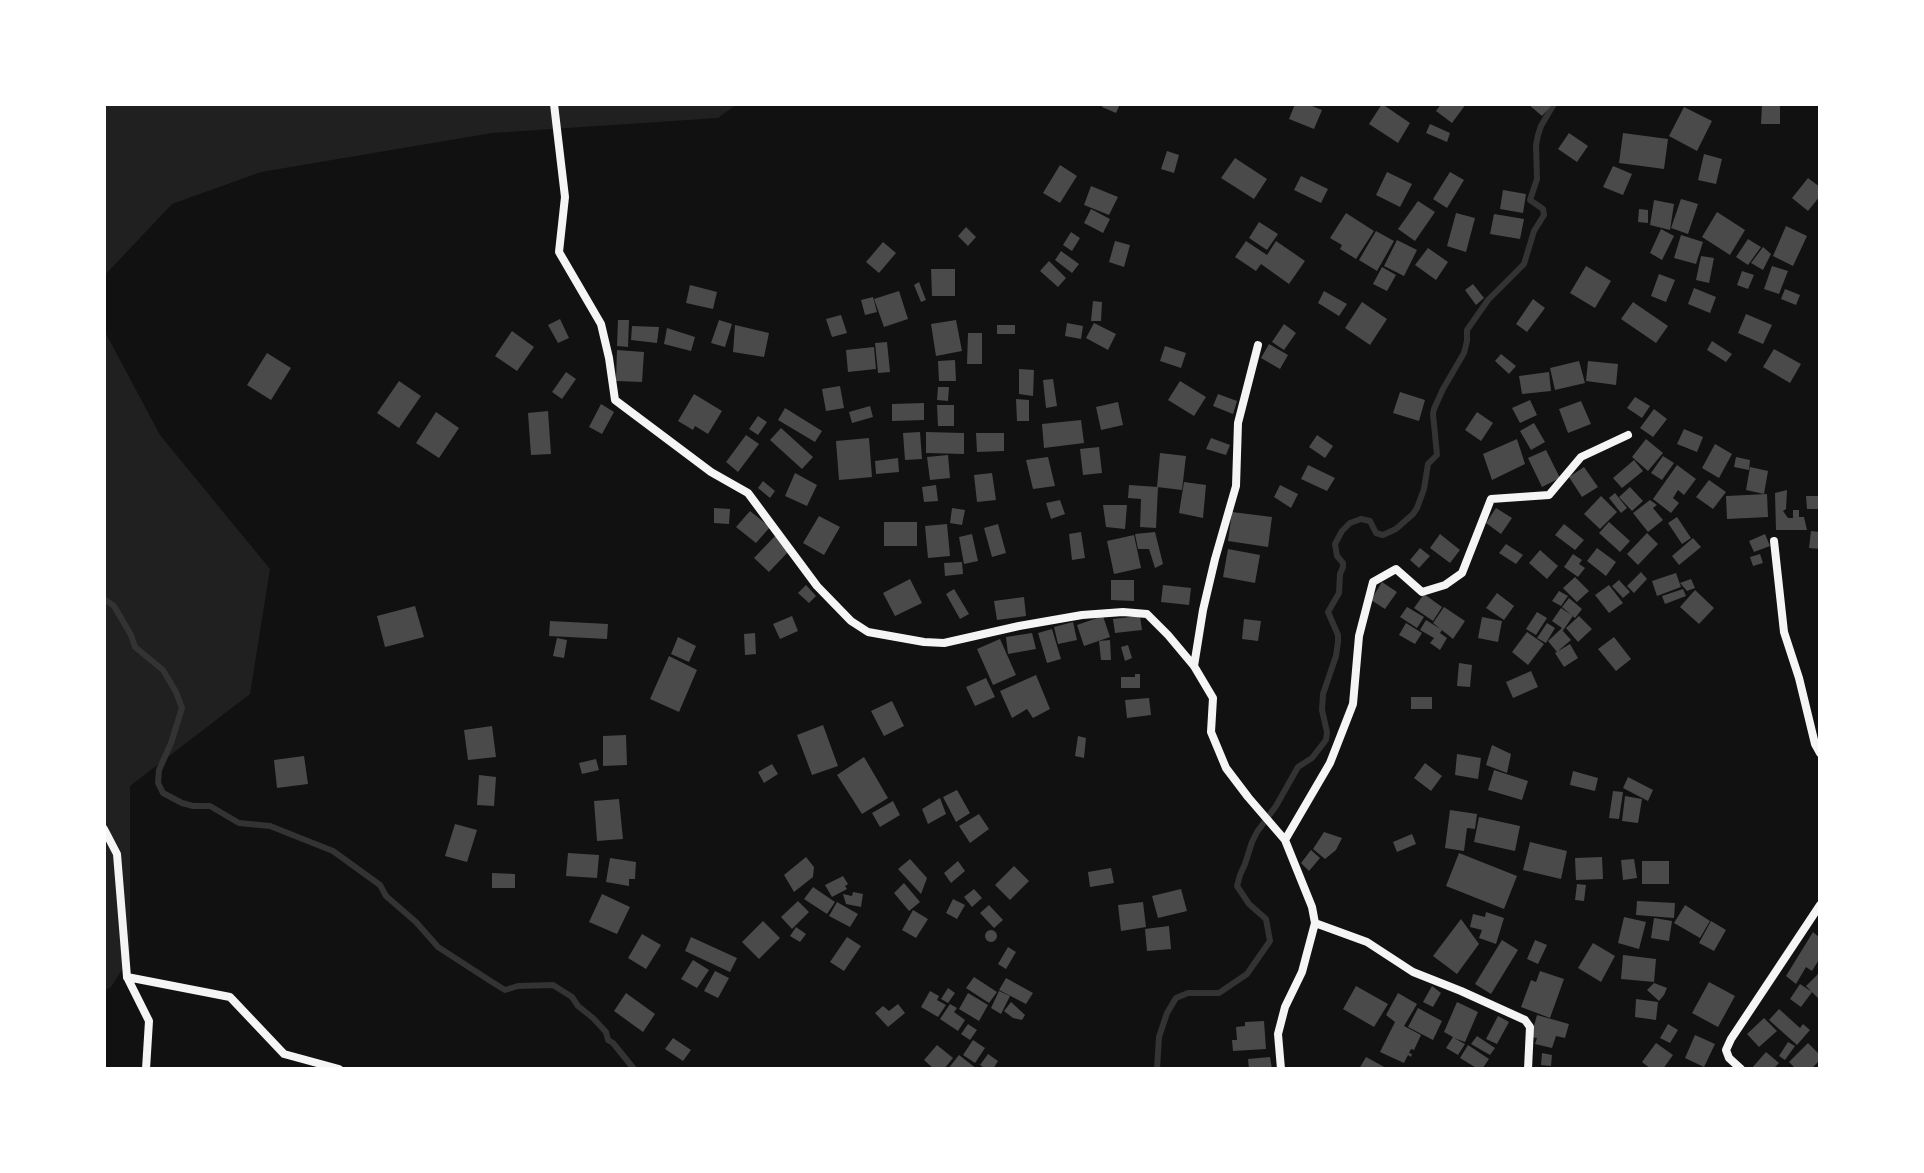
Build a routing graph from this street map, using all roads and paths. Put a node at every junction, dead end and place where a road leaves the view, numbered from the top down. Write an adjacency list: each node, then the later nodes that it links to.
1 (554, 104): 5 (street)
2 (1258, 345): 5 (street)
3 (1628, 435): 8 (street)
4 (1774, 541): 6 (street)
5 (1194, 666): 8 (street)
6 (1820, 753)
7 (104, 829): 11 (street)
8 (1285, 840): 10 (street)
9 (1820, 905): 16 (street)
10 (1315, 923): 14 (street); 15 (street)
11 (127, 977): 12 (street); 13 (street)
12 (146, 1069)
13 (339, 1069)
14 (1281, 1069)
15 (1528, 1069)
16 (1741, 1069)

